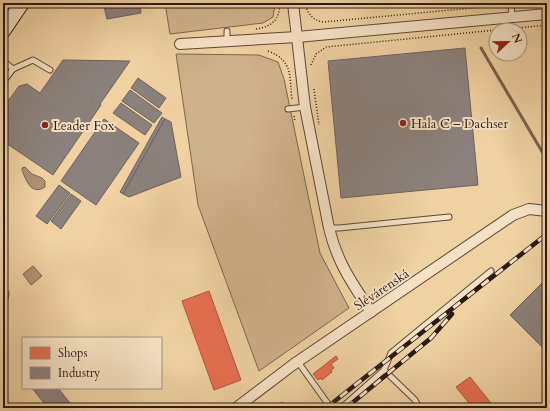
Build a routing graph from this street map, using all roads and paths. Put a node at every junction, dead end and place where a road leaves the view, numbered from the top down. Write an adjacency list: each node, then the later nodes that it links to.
1 (22, 3): 12 (main road)
2 (280, 3): 11 (path)
3 (293, 3): 15 (street)
4 (305, 3): 6 (path)
5 (528, 3): 6 (path)
6 (511, 4): 8 (lane)
7 (547, 14): 8 (street)
8 (512, 17): 15 (street)
9 (547, 25): 10 (path)
10 (528, 27)
11 (249, 29)
12 (3, 31)
13 (227, 31): 16 (lane)
14 (488, 31): 20 (path)
15 (297, 37): 16 (street); 25 (street)
16 (228, 42): 17 (street)
17 (180, 44)
18 (268, 51): 26 (path)
19 (3, 61): 21 (lane)
20 (311, 68)
21 (13, 69): 22 (lane); 23 (lane)
22 (50, 70)
23 (3, 82)
24 (313, 86): 28 (path)
25 (305, 107): 26 (lane); 31 (street)
26 (291, 109): 27 (path)
27 (295, 121)
28 (320, 131)
29 (547, 211): 35 (street, Slévárenská)
30 (449, 217): 31 (lane)
31 (328, 228): 35 (street)
32 (491, 270): 37 (lane)
33 (3, 289): 34 (lane)
34 (3, 307)
35 (371, 312): 36 (street, Slévárenská)
36 (298, 362): 38 (street, Slévárenská); 39 (lane)
37 (384, 370): 40 (lane); 41 (lane)
38 (236, 408)
39 (331, 408)
40 (341, 408)
41 (419, 408)

